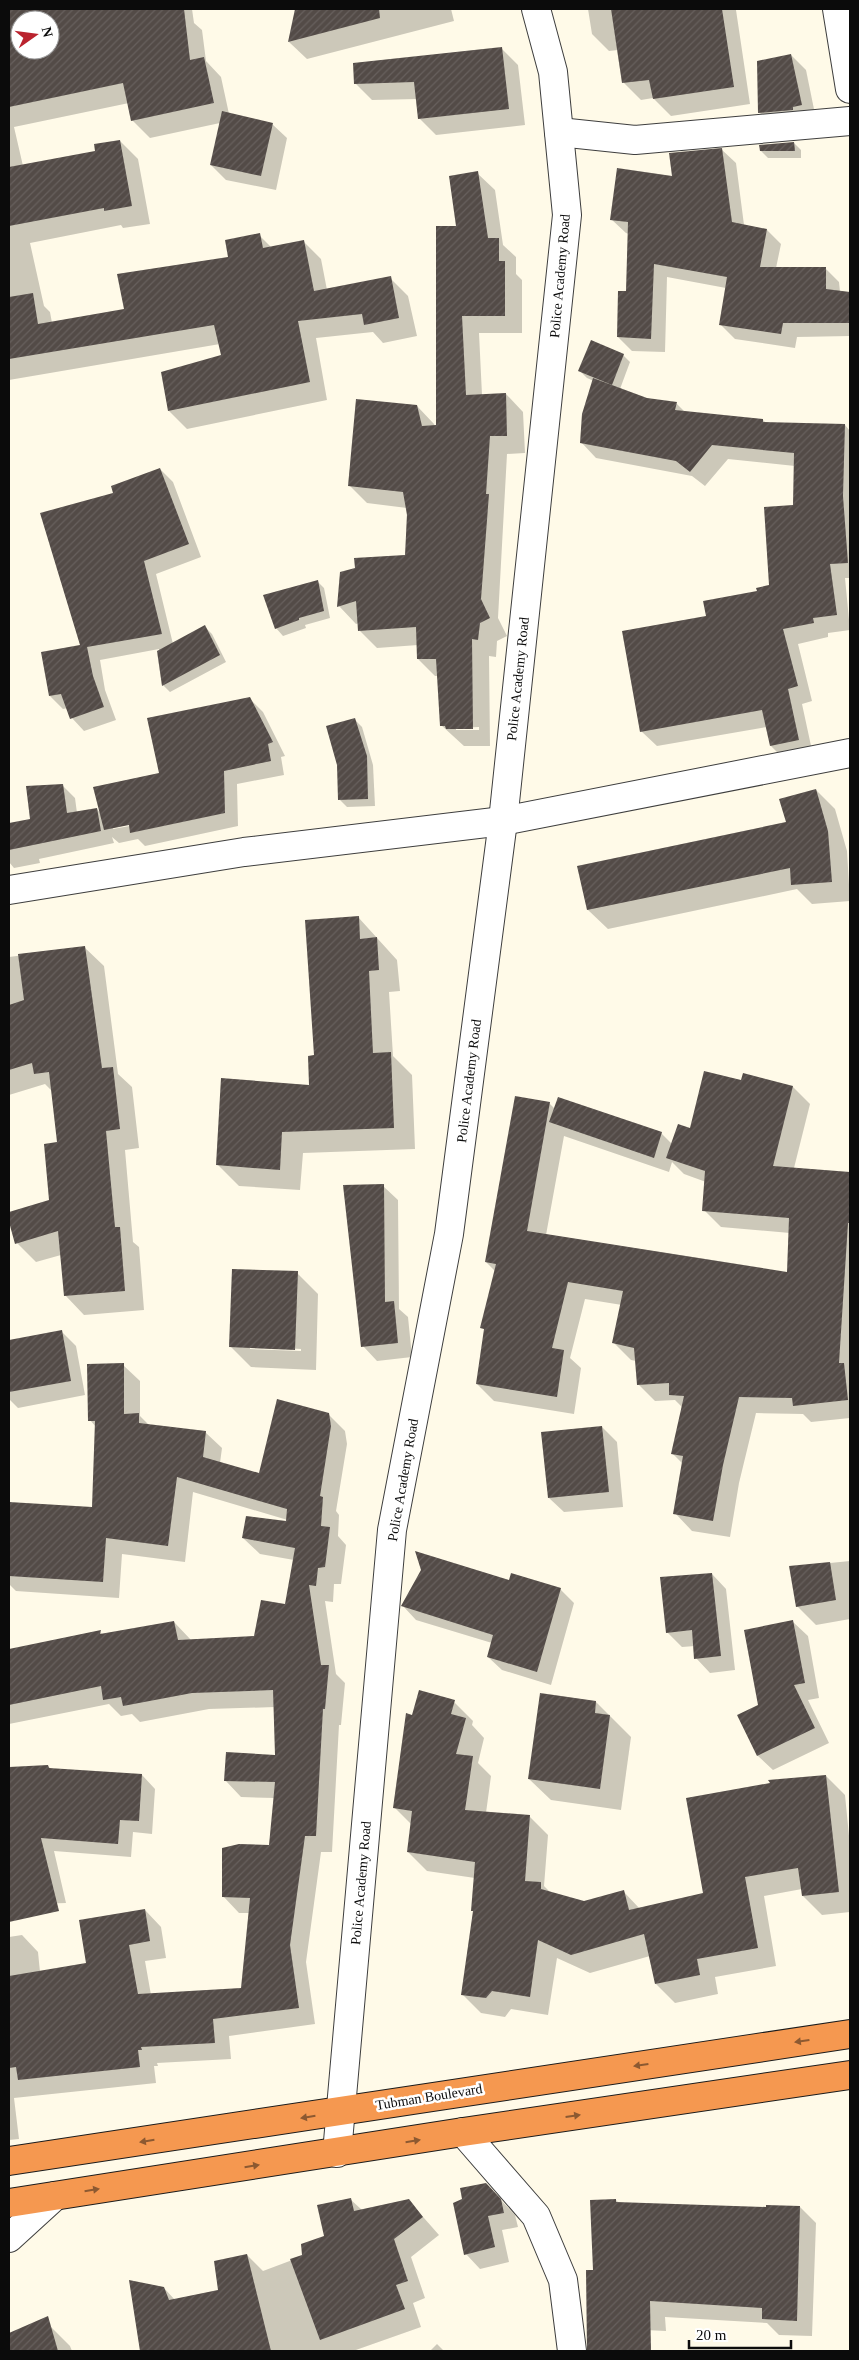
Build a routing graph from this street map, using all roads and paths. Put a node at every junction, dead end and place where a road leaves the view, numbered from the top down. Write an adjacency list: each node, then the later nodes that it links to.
1 (536, 9): 5 (street, Police Academy Road)
2 (837, 9): 3 (street)
3 (850, 89)
4 (850, 121): 5 (street)
5 (559, 132): 7 (street, Police Academy Road)
6 (850, 753): 7 (street)
7 (503, 821): 8 (street); 11 (street, Police Academy Road)
8 (9, 890)
9 (850, 2034): 11 (highway, Tubman Boulevard, one-way to 11)
10 (850, 2075): 12 (highway, one-way to 10)
11 (341, 2112): 13 (street, Police Academy Road); 14 (highway, Tubman Boulevard, one-way to 14)
12 (462, 2132): 13 (highway, one-way to 12); 18 (street)
13 (337, 2153): 15 (highway, one-way to 13)
14 (9, 2161)
15 (55, 2196): 16 (highway); 17 (street)
16 (9, 2203)
17 (9, 2238)
18 (572, 2351)

